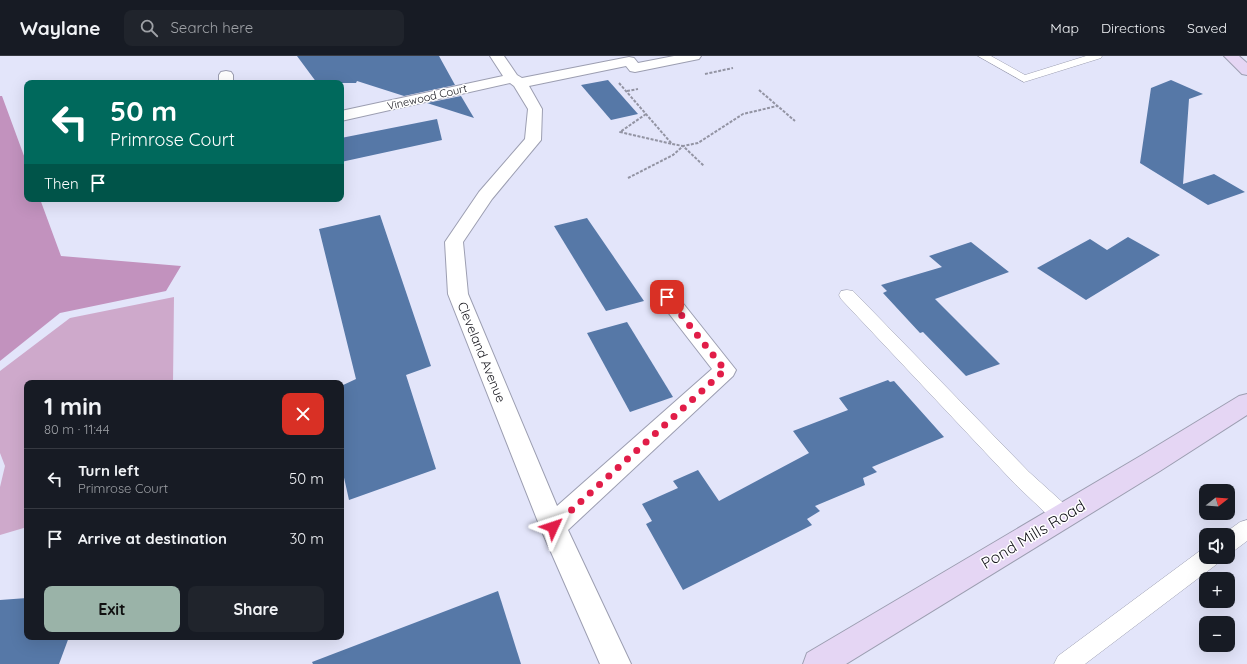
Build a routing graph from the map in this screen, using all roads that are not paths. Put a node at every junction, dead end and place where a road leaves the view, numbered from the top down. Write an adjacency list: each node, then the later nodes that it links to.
1 (497, 56): 8 (street, Cleveland Avenue)
2 (694, 56): 6 (street, Vinewood Court)
3 (983, 56): 4 (lane)
4 (1097, 56)
5 (1231, 56): 7 (main road)
6 (626, 59): 8 (street, Vinewood Court)
7 (1247, 71)
8 (516, 81): 9 (street, Vinewood Court); 14 (street, Cleveland Avenue)
9 (344, 115)
10 (847, 295): 13 (lane)
11 (667, 297): 14 (street)
12 (1247, 403): 13 (main road, Pond Mills Road)
13 (1063, 516): 19 (main road, Pond Mills Road)
14 (553, 527): 18 (street, Cleveland Avenue)
15 (1247, 529): 16 (lane)
16 (1235, 538)
17 (1200, 564): 20 (lane)
18 (616, 664)
19 (818, 664)
20 (1066, 664)

